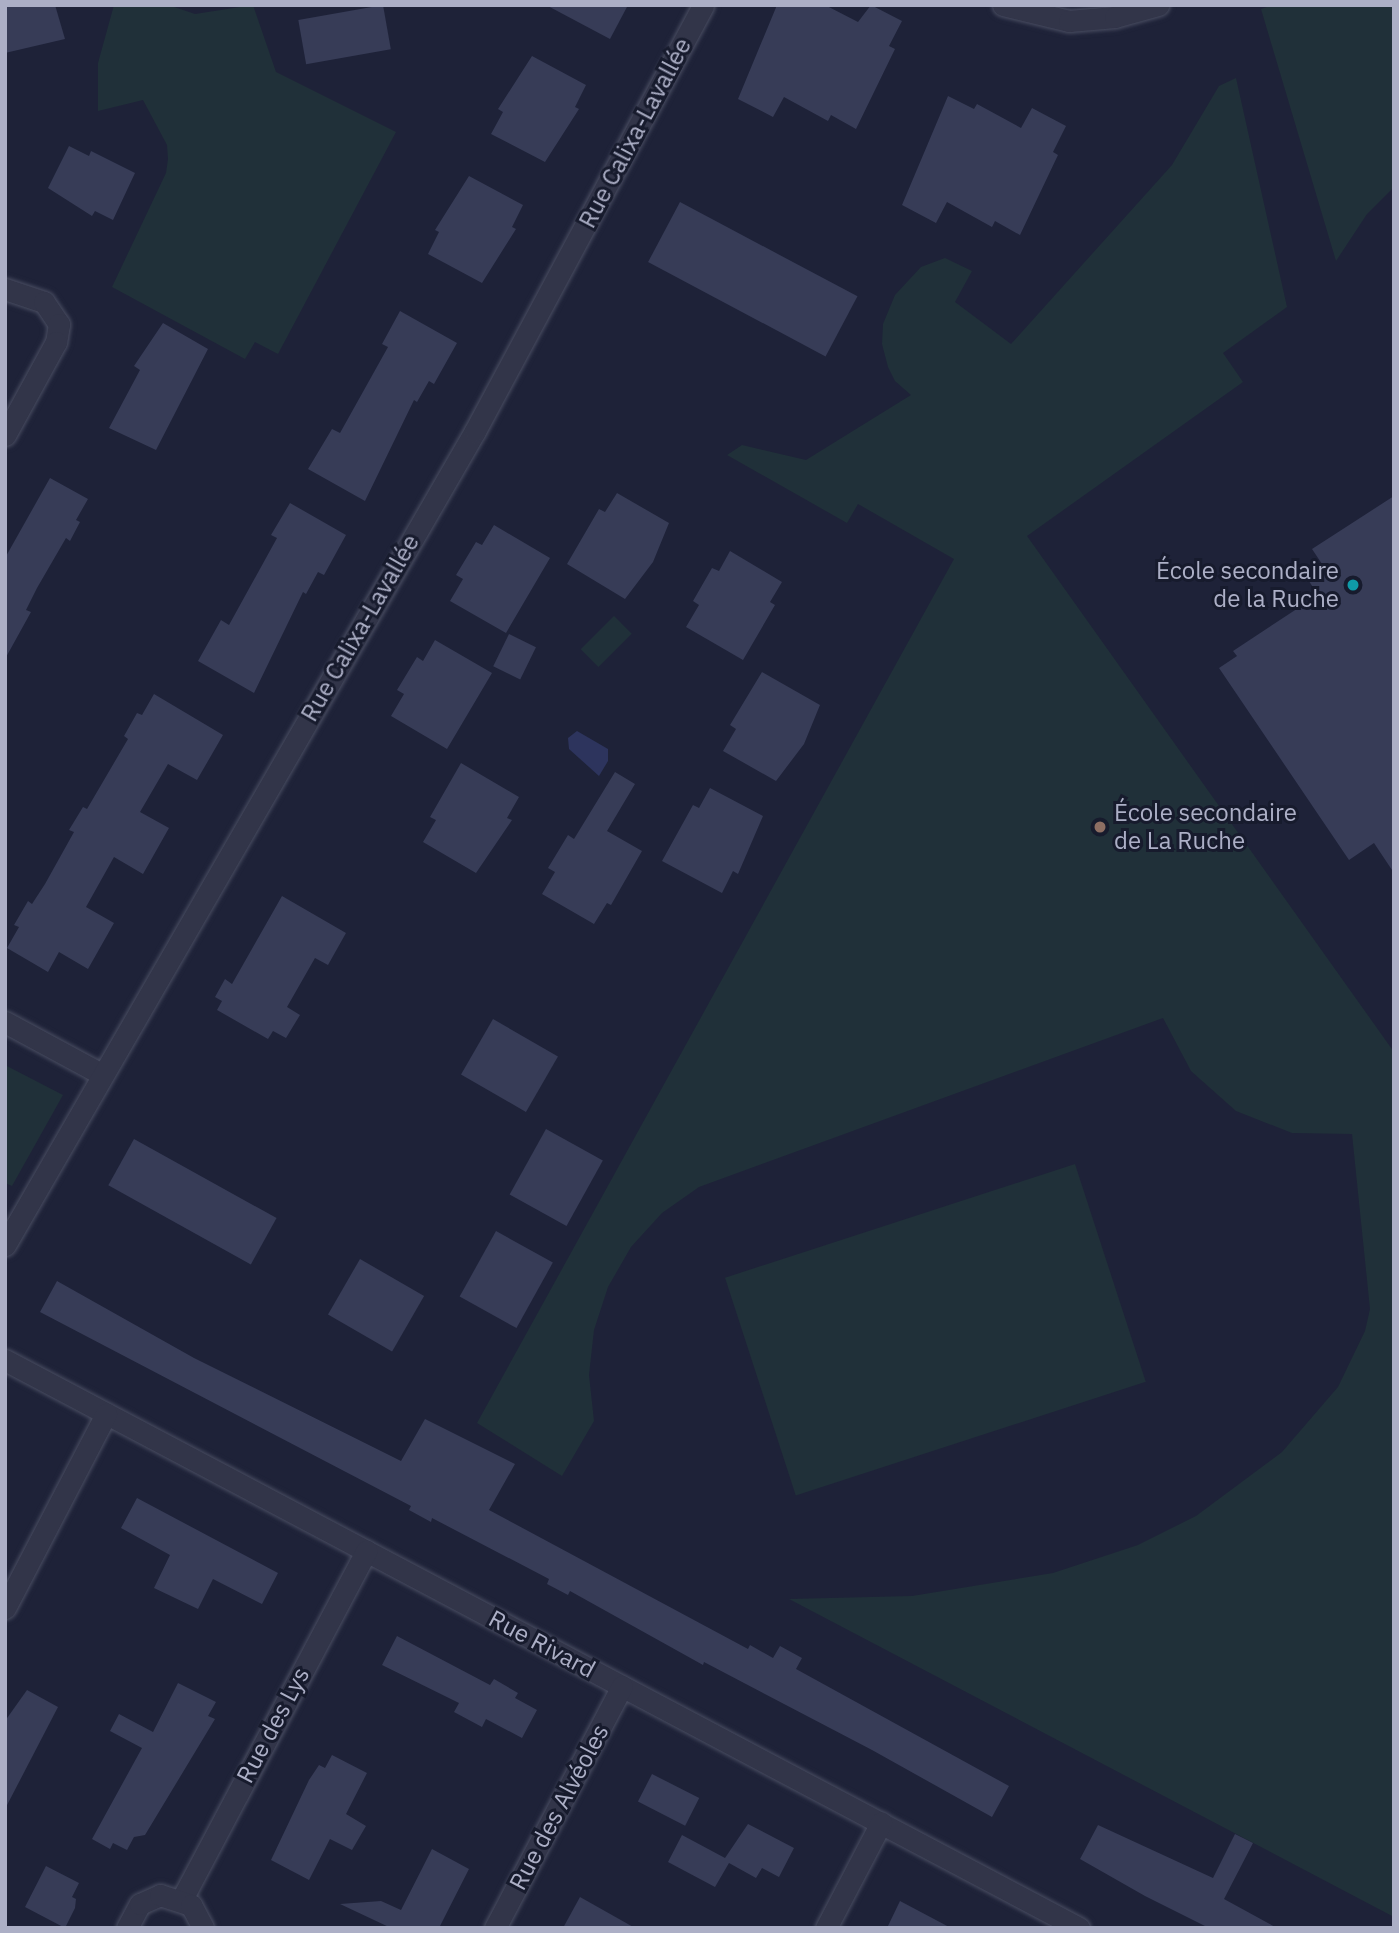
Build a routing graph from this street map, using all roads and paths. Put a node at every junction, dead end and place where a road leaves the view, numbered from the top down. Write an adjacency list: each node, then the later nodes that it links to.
1 (703, 5): 7 (street, Rue Calixa-Lavallée)
2 (1003, 5): 3 (street)
3 (1158, 5)
4 (5, 289): 5 (street)
5 (5, 435)
6 (5, 1022): 7 (street)
7 (101, 1074): 8 (street, Rue Calixa-Lavallée)
8 (5, 1245)
9 (5, 1360): 10 (street, Rue Rivard)
10 (106, 1414): 11 (street, Rue Rivard); 12 (street)
11 (366, 1551): 13 (street, Rue Rivard); 15 (street, Rue des Lys)
12 (5, 1608)
13 (622, 1686): 14 (street, Rue Rivard); 18 (street, Rue des Alvéoles)
14 (881, 1823): 19 (street); 20 (street, Rue Rivard)
15 (182, 1899): 16 (street); 17 (street)
16 (127, 1928)
17 (203, 1928)
18 (495, 1928)
19 (826, 1928)
20 (1079, 1928)

